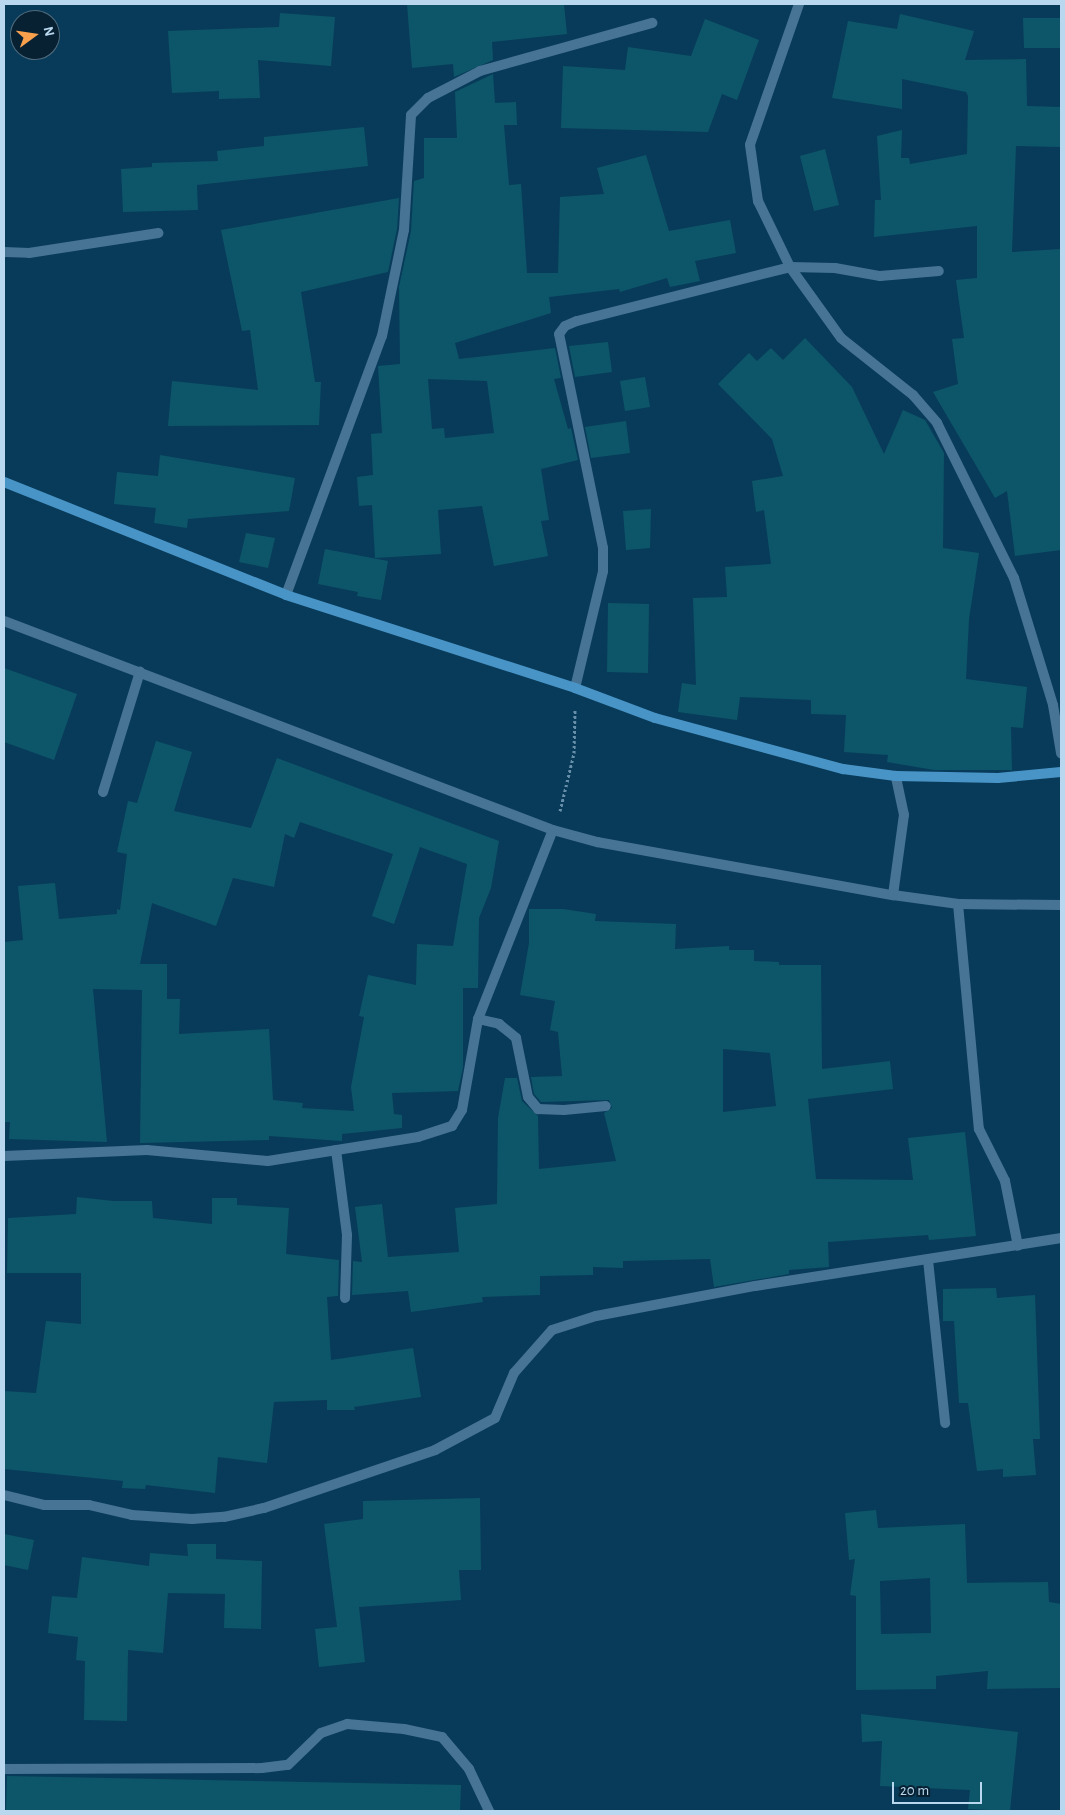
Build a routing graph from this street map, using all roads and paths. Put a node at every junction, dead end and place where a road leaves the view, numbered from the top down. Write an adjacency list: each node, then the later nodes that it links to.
1 (799, 4): 5 (street)
2 (652, 23): 8 (street)
3 (158, 233): 4 (street)
4 (4, 252)
5 (790, 266): 6 (street); 11 (street); 12 (street)
6 (939, 271)
7 (4, 482): 8 (street)
8 (286, 595): 11 (street)
9 (4, 621): 10 (street)
10 (140, 672): 15 (street); 17 (street)
11 (575, 688): 14 (street); 16 (path)
12 (1061, 752)
13 (1061, 772): 14 (street)
14 (896, 776): 18 (street)
15 (103, 792)
16 (562, 805)
17 (553, 830): 18 (street); 21 (street)
18 (893, 895): 19 (street)
19 (958, 904): 20 (street); 26 (street)
20 (1061, 905)
21 (478, 1019): 22 (street); 23 (street)
22 (606, 1106)
23 (336, 1150): 24 (street); 28 (street)
24 (4, 1156)
25 (1061, 1238): 26 (street)
26 (1018, 1246): 27 (street)
27 (928, 1260): 29 (street); 30 (street)
28 (345, 1298)
29 (945, 1422)
30 (4, 1495)
31 (4, 1769): 32 (street)
32 (489, 1811)

